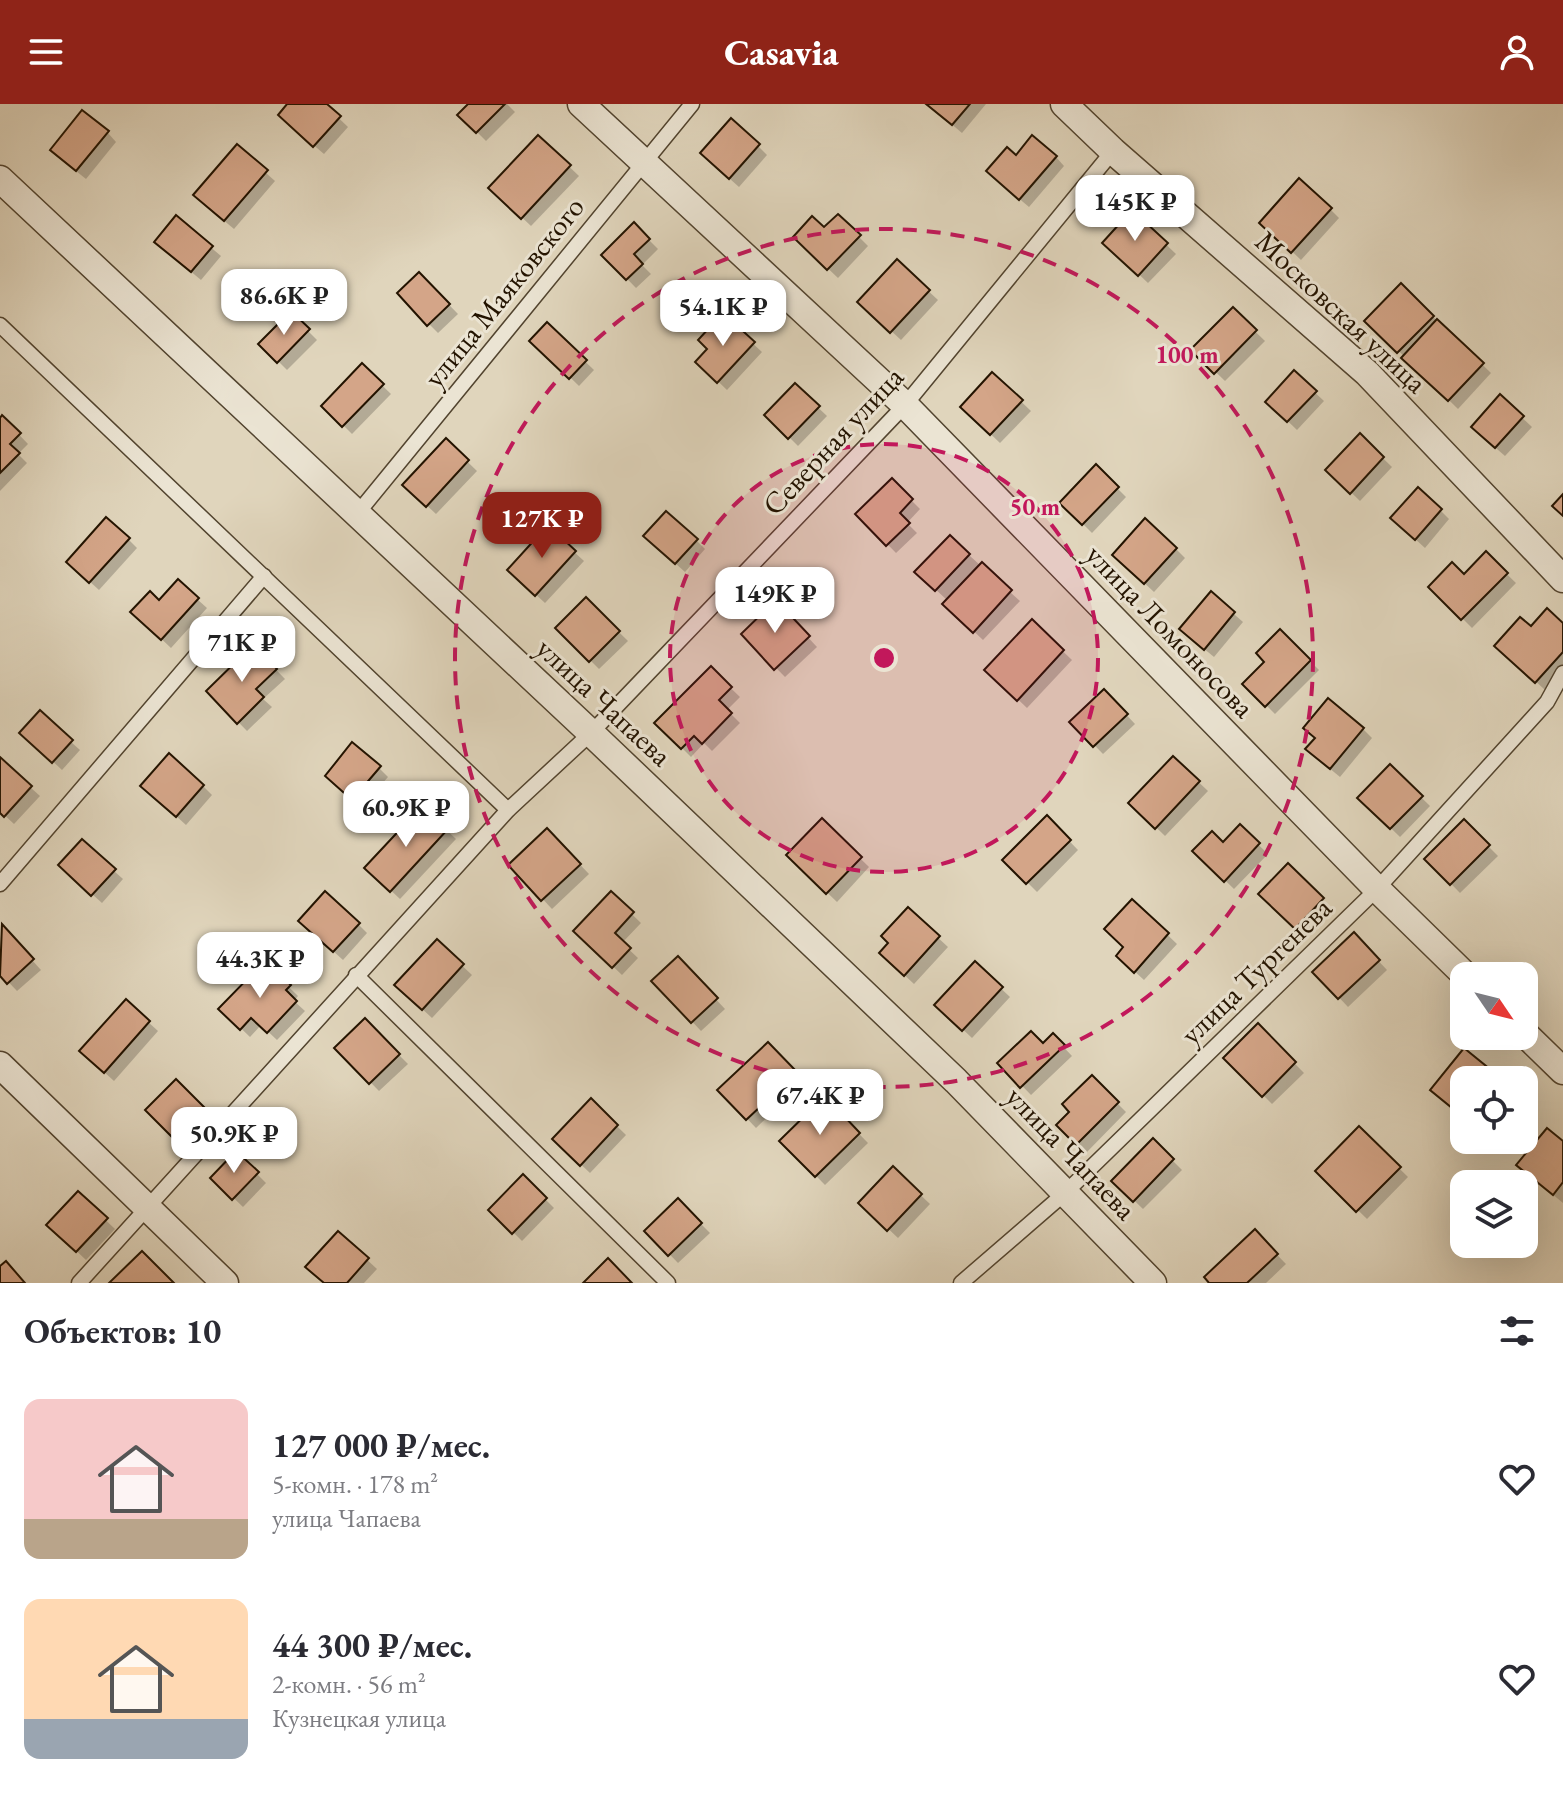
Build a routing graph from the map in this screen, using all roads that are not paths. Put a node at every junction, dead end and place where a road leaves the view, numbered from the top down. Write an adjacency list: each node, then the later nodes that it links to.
1 (581, 104): 5 (street, улица Ломоносова)
2 (692, 104): 5 (lane, улица Маяковского)
3 (1064, 104): 4 (street, Московская улица)
4 (1113, 151): 8 (lane, Северная улица); 11 (street, Московская улица)
5 (643, 164): 8 (street, улица Ломоносова); 9 (lane, улица Маяковского)
6 (0, 179): 9 (street, улица Чапаева)
7 (2, 330): 10 (lane)
8 (905, 405): 13 (lane, Северная улица); 16 (street, улица Ломоносова)
9 (357, 514): 13 (street, улица Чапаева)
10 (264, 576): 14 (lane); 15 (lane)
11 (1563, 579)
12 (1563, 673): 16 (lane, улица Тургенева)
13 (591, 733): 14 (lane, Северная улица); 22 (street, улица Чапаева)
14 (508, 810): 18 (lane, Северная улица)
15 (0, 884)
16 (1377, 889): 17 (street, улица Ломоносова); 22 (lane, улица Тургенева)
17 (1452, 962)
18 (356, 975): 23 (lane, Северная улица); 26 (lane)
19 (1538, 1047): 21 (street)
20 (0, 1065): 23 (street)
21 (1563, 1071)
22 (1065, 1193): 27 (lane, улица Тургенева); 28 (street, улица Чапаева)
23 (147, 1208): 24 (lane, Северная улица); 25 (street)
24 (79, 1283)
25 (225, 1283)
26 (668, 1283)
27 (961, 1283)
28 (1153, 1283)

